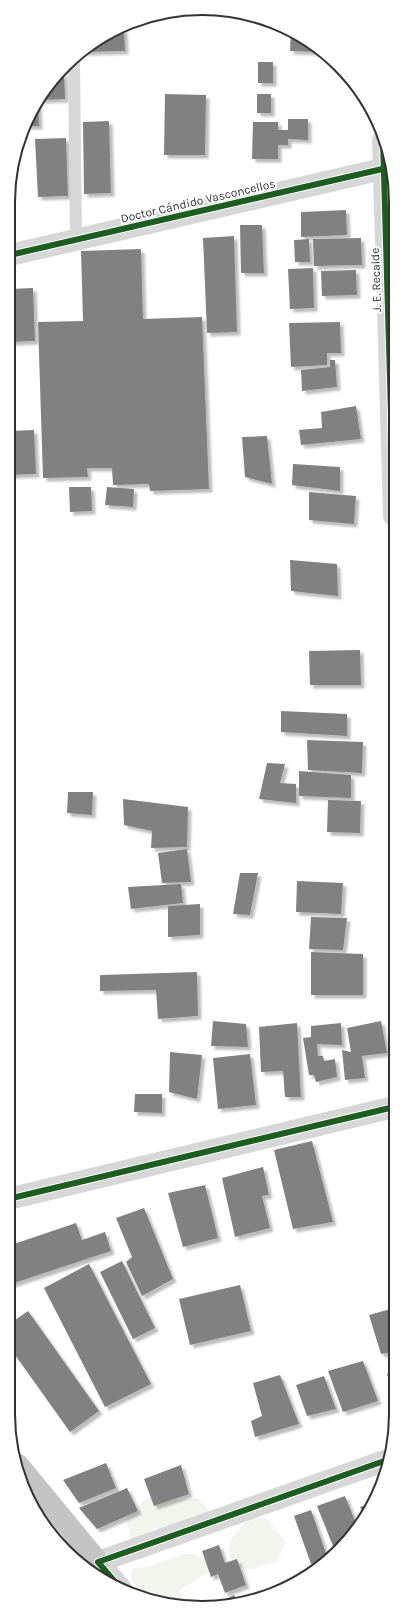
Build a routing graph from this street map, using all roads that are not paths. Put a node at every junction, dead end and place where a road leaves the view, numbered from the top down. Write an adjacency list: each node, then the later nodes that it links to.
1 (74, 66): 5 (lane)
2 (385, 169): 5 (street, Doctor Cándido Vasconcellos)
3 (388, 186): 4 (street, J. E. Recalde)
4 (389, 226)
5 (76, 240): 6 (street, Doctor Cándido Vasconcellos)
6 (15, 254)
7 (389, 1108): 8 (street)
8 (15, 1197)
9 (383, 1461): 11 (street)
10 (25, 1473): 11 (highway)
11 (98, 1562): 12 (street)
12 (112, 1578)

